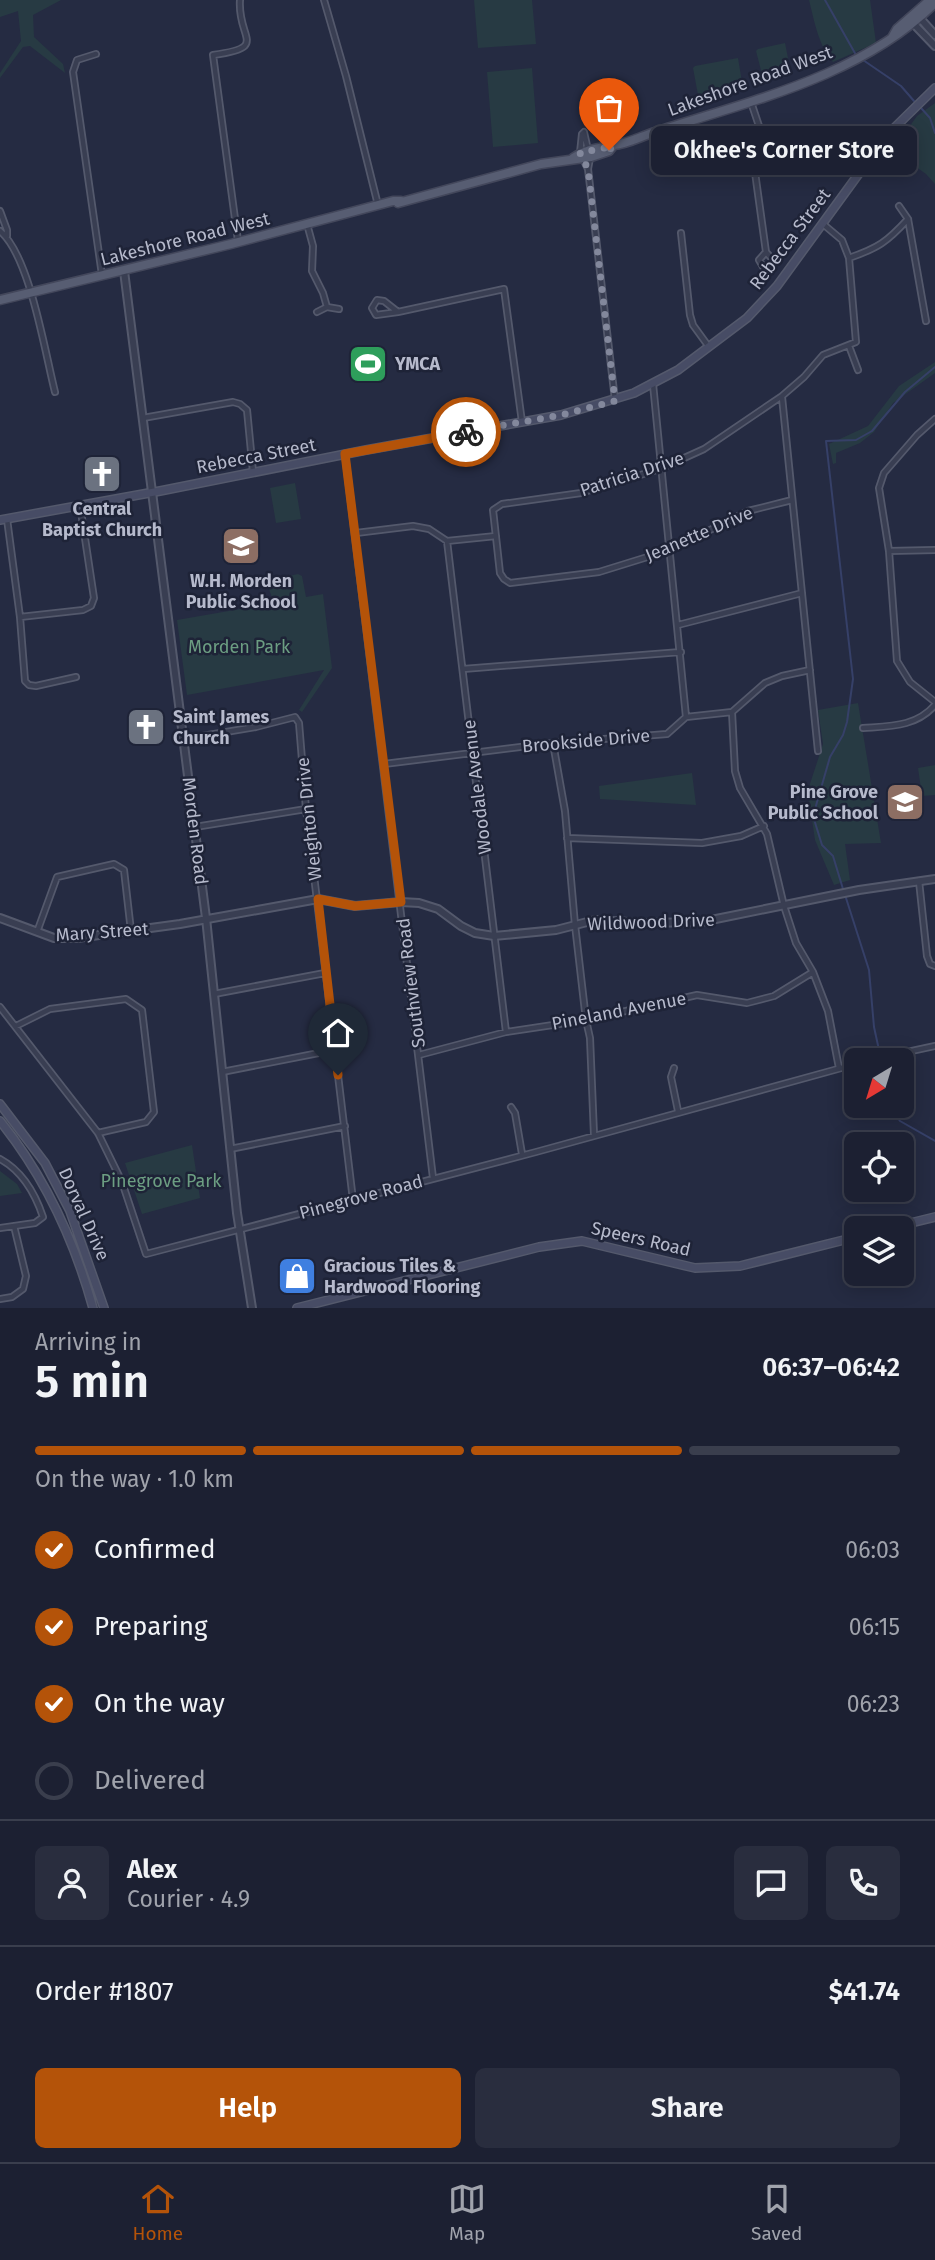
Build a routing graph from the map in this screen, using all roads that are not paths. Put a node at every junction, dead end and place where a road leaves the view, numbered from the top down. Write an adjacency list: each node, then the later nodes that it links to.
1 (240, 0): 22 (street)
2 (324, 0): 13 (street)
3 (929, 0): 5 (main road, Lakeshore Road West)
4 (935, 3): 5 (main road, Lakeshore Road West)
5 (915, 19): 6 (street); 7 (street); 11 (main road, Lakeshore Road West)
6 (935, 35)
7 (935, 46)
8 (96, 54): 26 (street)
9 (935, 88): 10 (main road, Rebecca Street)
10 (932, 94): 17 (main road, Rebecca Street)
11 (751, 101): 12 (main road, Lakeshore Road West); 23 (street)
12 (583, 155): 13 (main road, Lakeshore Road West); 40 (street)
13 (378, 206): 18 (main road, Lakeshore Road West)
14 (899, 206): 16 (street)
15 (0, 211): 21 (street)
16 (908, 219): 24 (street); 33 (street)
17 (823, 223): 24 (street); 35 (main road, Rebecca Street)
18 (307, 225): 22 (main road, Lakeshore Road West); 29 (street)
19 (0, 231): 21 (street)
20 (681, 233): 35 (street)
21 (7, 237): 27 (street)
22 (238, 242): 25 (main road, Lakeshore Road West)
23 (766, 252)
24 (849, 258): 34 (street)
25 (124, 271): 26 (main road, Lakeshore Road West); 41 (street, Morden Road)
26 (102, 276): 27 (main road, Lakeshore Road West)
27 (30, 293): 28 (main road, Lakeshore Road West); 38 (street)
28 (0, 300)
29 (327, 307): 30 (street); 31 (street)
30 (339, 309)
31 (317, 312)
32 (398, 312): 32 (street); 43 (street)
33 (926, 321)
34 (849, 346): 36 (street); 39 (street, Patricia Drive)
35 (710, 348): 37 (main road, Rebecca Street)
36 (858, 370)
37 (653, 384): 40 (main road, Rebecca Street); 45 (street)
38 (55, 392)
39 (782, 396): 45 (street, Patricia Drive); 48 (street)
40 (615, 401): 43 (main road, Rebecca Street)
41 (142, 418): 46 (street); 47 (street, Morden Road)
42 (935, 419): 56 (street)
43 (522, 422): 44 (main road, Rebecca Street)
44 (345, 454): 46 (main road, Rebecca Street); 51 (street, Southview Road)
45 (660, 469): 52 (street, Patricia Drive); 54 (street)
46 (254, 472): 47 (main road, Rebecca Street)
47 (152, 492): 49 (main road, Rebecca Street); 68 (street, Morden Road)
48 (792, 500): 54 (street, Jeanette Drive); 57 (street)
49 (80, 505): 50 (main road, Rebecca Street); 58 (street)
50 (3, 519): 58 (street)
51 (356, 533): 53 (street); 72 (street, Southview Road)
52 (496, 536): 53 (street); 54 (street, Jeanette Drive)
53 (447, 541): 61 (street, Woodale Avenue)
54 (670, 550): 59 (street)
55 (935, 550): 56 (street)
56 (889, 551): 64 (street)
57 (802, 593): 59 (street); 62 (street)
58 (20, 617): 63 (street)
59 (678, 625): 60 (street)
60 (681, 652): 61 (street); 66 (street)
61 (463, 669): 71 (street, Woodale Avenue)
62 (810, 670): 65 (street); 70 (street)
63 (76, 677)
64 (935, 704): 67 (street)
65 (732, 712): 66 (street, Brookside Drive); 74 (street)
66 (687, 718): 69 (street, Brookside Drive)
67 (863, 728)
68 (184, 739): 73 (street, Weighton Drive); 75 (street, Morden Road)
69 (553, 743): 71 (street, Brookside Drive); 76 (street)
70 (818, 751)
71 (473, 753): 72 (street, Brookside Drive); 87 (street, Woodale Avenue)
72 (384, 764): 80 (street, Southview Road)
73 (306, 810): 75 (street); 79 (street, Weighton Drive)
74 (764, 826): 76 (street); 81 (street)
75 (195, 827): 83 (street, Morden Road)
76 (567, 838): 84 (street)
77 (935, 879): 78 (street, Wildwood Drive)
78 (919, 881): 81 (street, Wildwood Drive); 88 (street)
79 (318, 899): 80 (street, Wildwood Drive); 83 (street, Wildwood Drive); 90 (street, Weighton Drive)
80 (401, 902): 87 (street, Wildwood Drive); 99 (street, Southview Road)
81 (784, 906): 84 (street, Wildwood Drive); 89 (street)
82 (0, 918): 86 (street, Mary Street)
83 (206, 918): 85 (street, Mary Street); 91 (street, Morden Road)
84 (575, 925): 87 (street, Wildwood Drive); 93 (street)
85 (131, 931): 86 (street, Mary Street); 86 (street)
86 (37, 933)
87 (494, 936): 95 (street, Woodale Avenue)
88 (935, 966)
89 (813, 972): 93 (street, Pineland Avenue); 102 (street)
90 (325, 973): 91 (street); 97 (street, Weighton Drive)
91 (214, 993): 103 (street, Morden Road)
92 (0, 1007): 94 (street, Pinegrove Road)
93 (586, 1020): 95 (street, Pineland Avenue); 110 (street)
94 (15, 1027): 109 (street, Pinegrove Road); 109 (street)
95 (506, 1032): 99 (street, Pineland Avenue)
96 (935, 1046): 98 (street)
97 (334, 1050): 103 (street); 108 (street, Weighton Drive)
98 (914, 1051)
99 (419, 1055): 114 (street, Southview Road)
100 (844, 1067): 102 (street, Pinegrove Road)
101 (674, 1068): 106 (street)
102 (839, 1068): 106 (street, Pinegrove Road)
103 (221, 1072): 111 (street, Morden Road)
104 (0, 1104): 124 (main road, Dorval Drive)
105 (511, 1107): 112 (street)
106 (678, 1111): 110 (street, Pinegrove Road)
107 (0, 1121): 123 (main road, Dorval Drive)
108 (345, 1126): 111 (street); 115 (street, Weighton Drive)
109 (98, 1133): 120 (street, Pinegrove Road)
110 (594, 1135): 112 (street, Pinegrove Road)
111 (230, 1149): 120 (street, Morden Road)
112 (522, 1154): 114 (street, Pinegrove Road)
113 (0, 1159): 118 (street)
114 (433, 1178): 115 (street, Pinegrove Road)
115 (353, 1200): 120 (street, Pinegrove Road)
116 (935, 1217): 117 (main road)
117 (914, 1222)
118 (13, 1226): 119 (street); 122 (street)
119 (0, 1228)
120 (240, 1230): 125 (street, Morden Road)
121 (844, 1240): 126 (main road, Speers Road)
122 (0, 1299)
123 (93, 1308)
124 (104, 1308)
125 (252, 1308)
126 (297, 1308)

